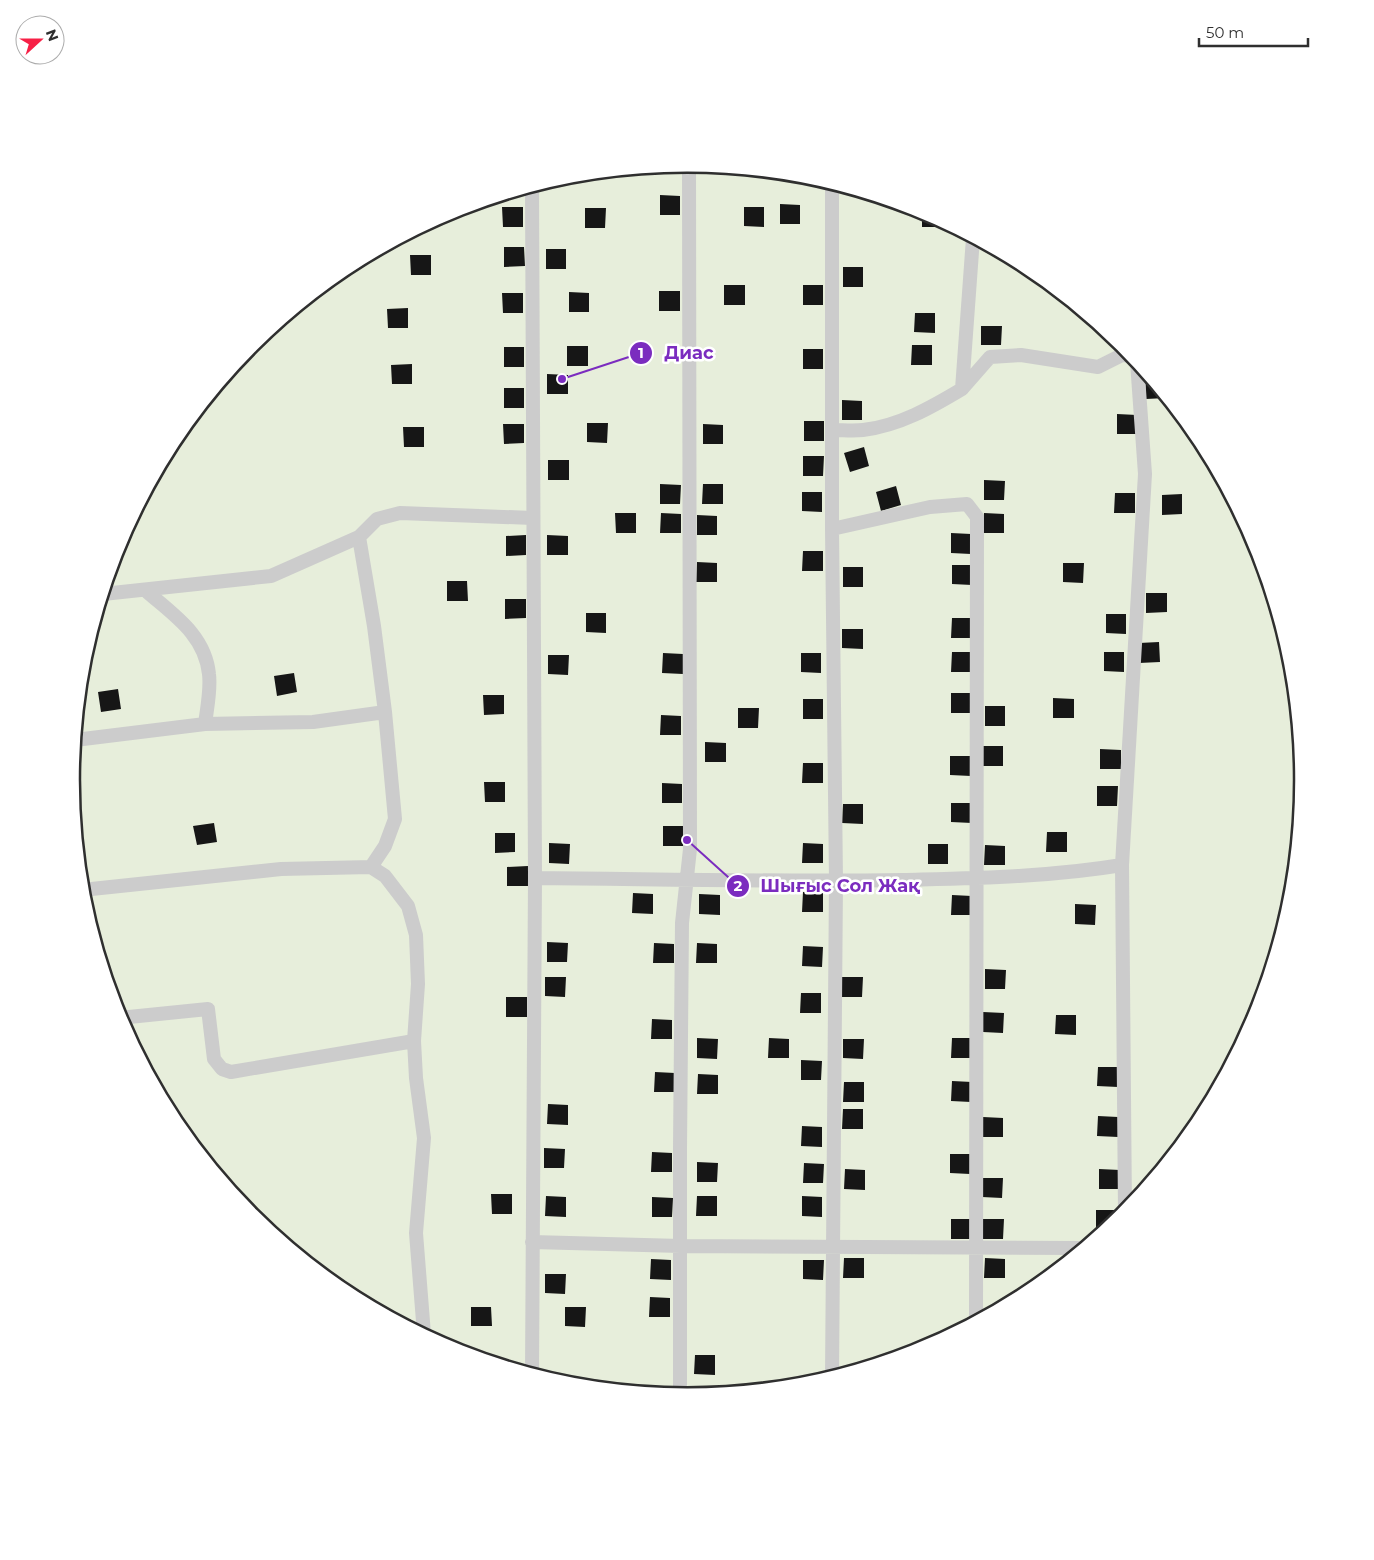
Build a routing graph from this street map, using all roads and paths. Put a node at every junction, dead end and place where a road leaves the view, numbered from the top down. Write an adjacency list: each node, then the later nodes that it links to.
1 (689, 173): 21 (street)
2 (832, 191): 8 (street)
3 (532, 194): 9 (street)
4 (973, 245): 7 (street)
5 (1120, 356): 7 (street)
6 (1138, 375): 17 (street)
7 (962, 389): 8 (street)
8 (832, 430): 10 (street)
9 (533, 518): 11 (street); 19 (street)
10 (832, 529): 20 (street); 22 (street)
11 (359, 538): 12 (street); 14 (street)
12 (145, 590): 13 (street); 15 (street)
13 (110, 593)
14 (385, 712): 15 (street); 18 (street)
15 (206, 724): 16 (street)
16 (81, 739)
17 (1122, 865): 20 (street); 26 (street)
18 (371, 867): 23 (street); 25 (street)
19 (535, 878): 21 (street); 27 (street)
20 (977, 878): 22 (street); 30 (street)
21 (686, 880): 22 (street); 28 (street)
22 (836, 881): 29 (street)
23 (90, 889)
24 (128, 1017): 25 (street)
25 (414, 1042): 33 (street)
26 (1125, 1199)
27 (532, 1242): 28 (street); 34 (street)
28 (681, 1246): 29 (street); 36 (street)
29 (832, 1246): 30 (street); 35 (street)
30 (976, 1247): 31 (street); 32 (street)
31 (1073, 1248)
32 (976, 1313)
33 (423, 1326)
34 (532, 1366)
35 (832, 1369)
36 (680, 1387)

